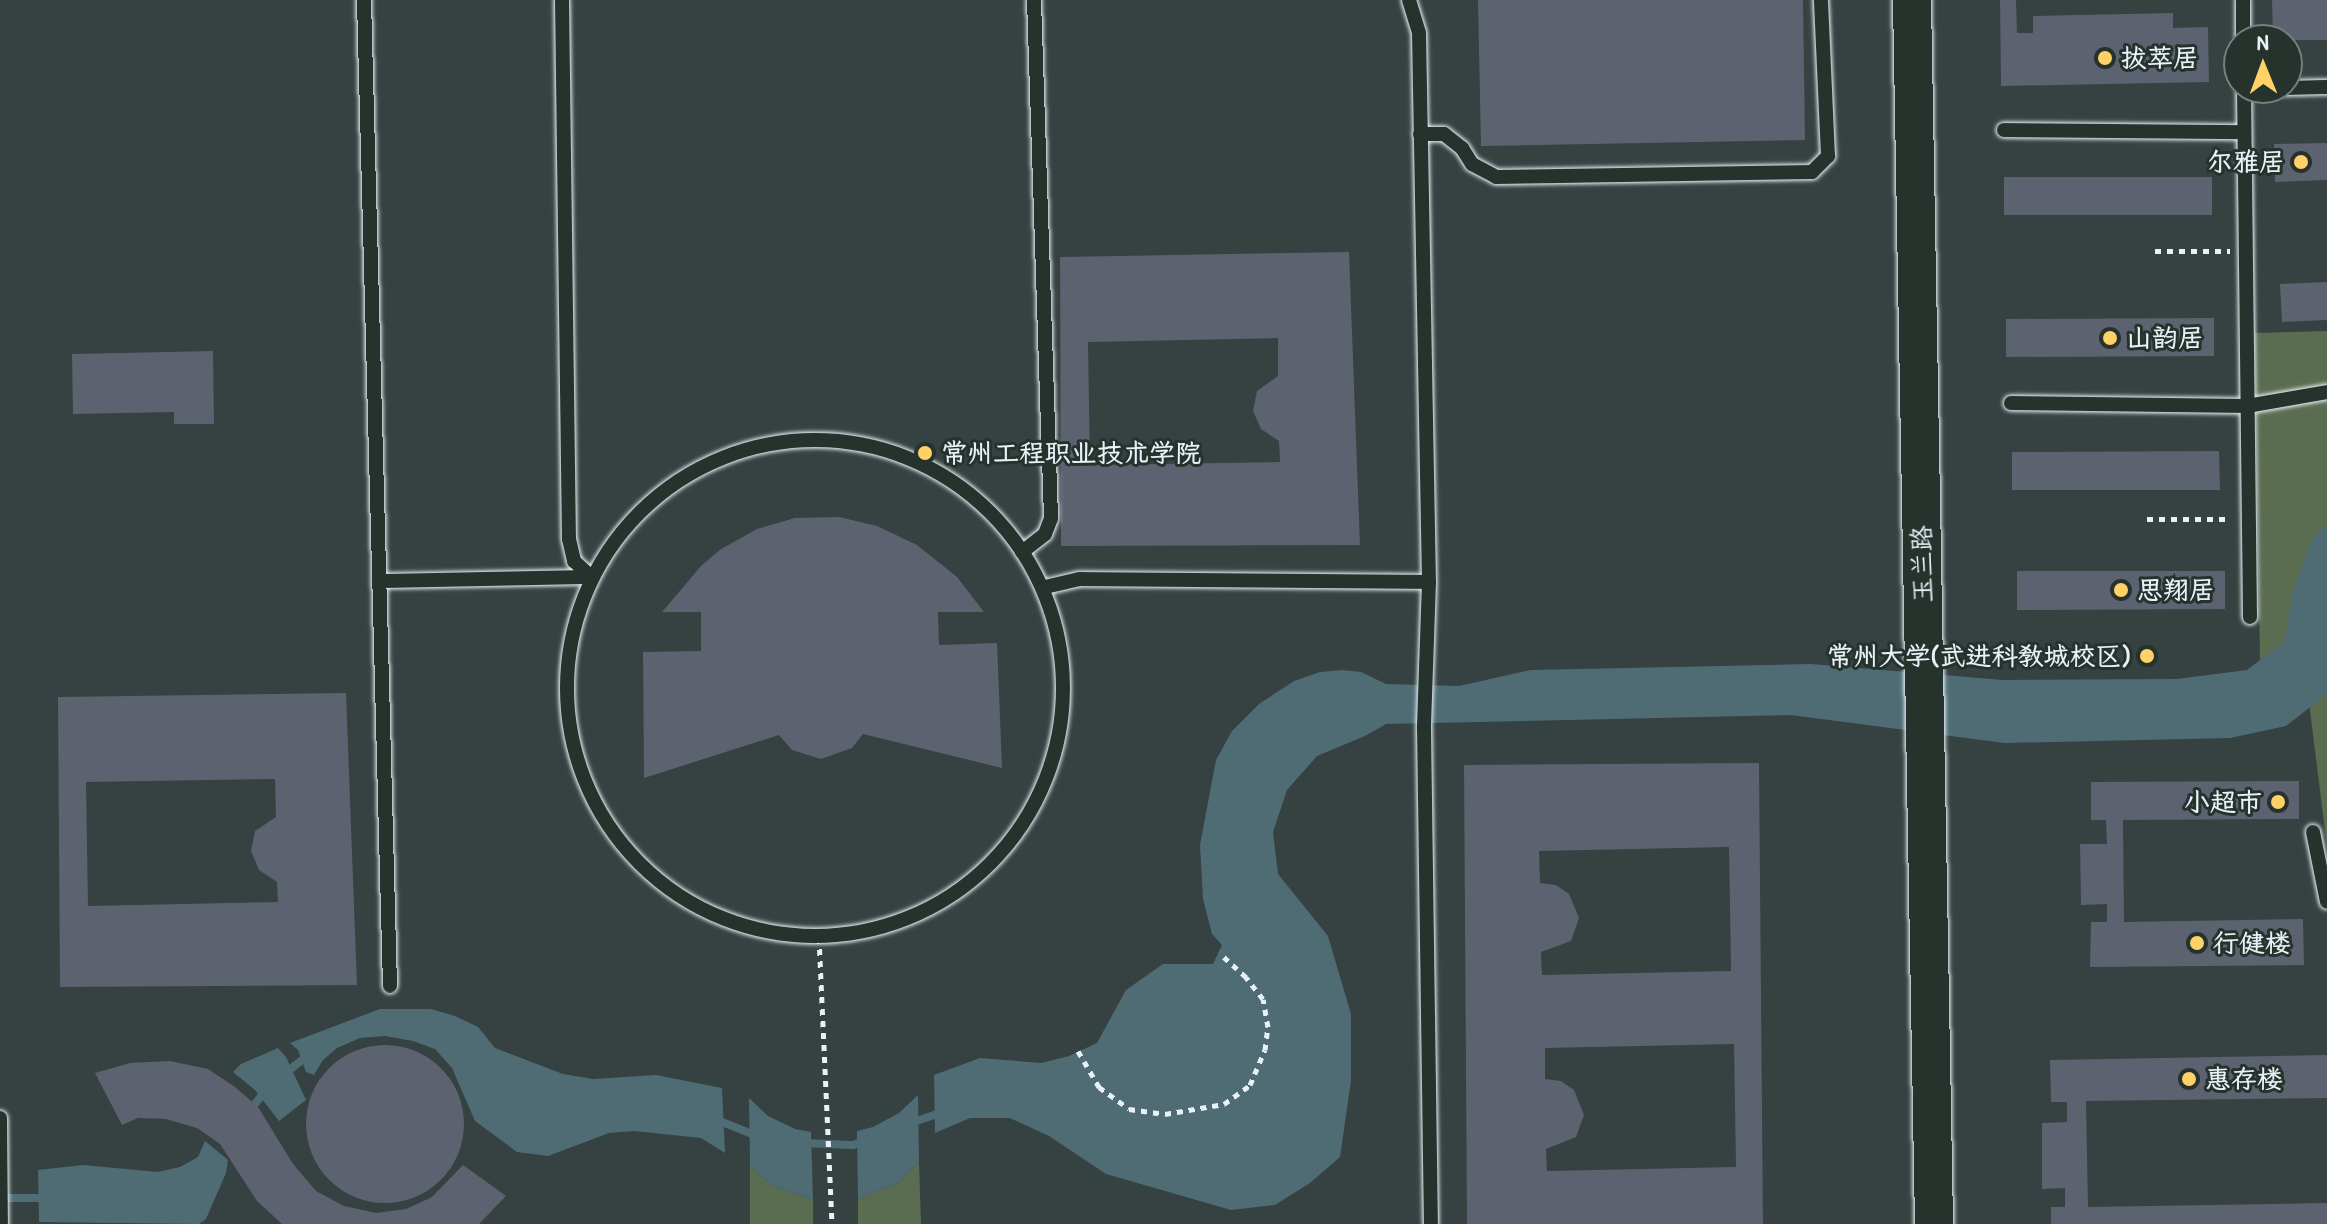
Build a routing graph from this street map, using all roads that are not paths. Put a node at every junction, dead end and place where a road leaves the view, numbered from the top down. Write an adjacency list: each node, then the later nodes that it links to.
1 (364, 0): 21 (lane)
2 (562, 0): 20 (lane)
3 (1034, 0): 19 (lane)
4 (1409, 0): 15 (lane)
5 (1821, 0): 15 (lane)
6 (1888, 0): 25 (street, 玉兰路)
7 (1912, 0): 25 (street, 玉兰路)
8 (2243, 0): 9 (lane)
9 (2243, 24)
10 (2327, 87): 11 (lane)
11 (2303, 88)
12 (2244, 104): 14 (lane)
13 (2004, 130): 14 (lane)
14 (2244, 132): 18 (lane)
15 (1420, 134): 22 (lane)
16 (2327, 392): 18 (lane)
17 (2011, 403): 18 (lane)
18 (2247, 406): 24 (lane)
19 (1022, 552): 20 (lane); 23 (lane)
20 (591, 577): 21 (lane); 23 (lane)
21 (379, 581): 29 (lane)
22 (1429, 582): 23 (lane); 34 (lane)
23 (1045, 587)
24 (2250, 617)
25 (1913, 661): 26 (street, 玉兰路)
26 (1914, 748): 35 (street, 玉兰路); 36 (street, 玉兰路)
27 (2313, 832): 28 (lane)
28 (2327, 902)
29 (390, 986)
30 (0, 1118): 31 (lane)
31 (1, 1183): 32 (lane)
32 (1, 1204): 33 (lane)
33 (1, 1224)
34 (1431, 1224)
35 (1911, 1224)
36 (1934, 1224)

